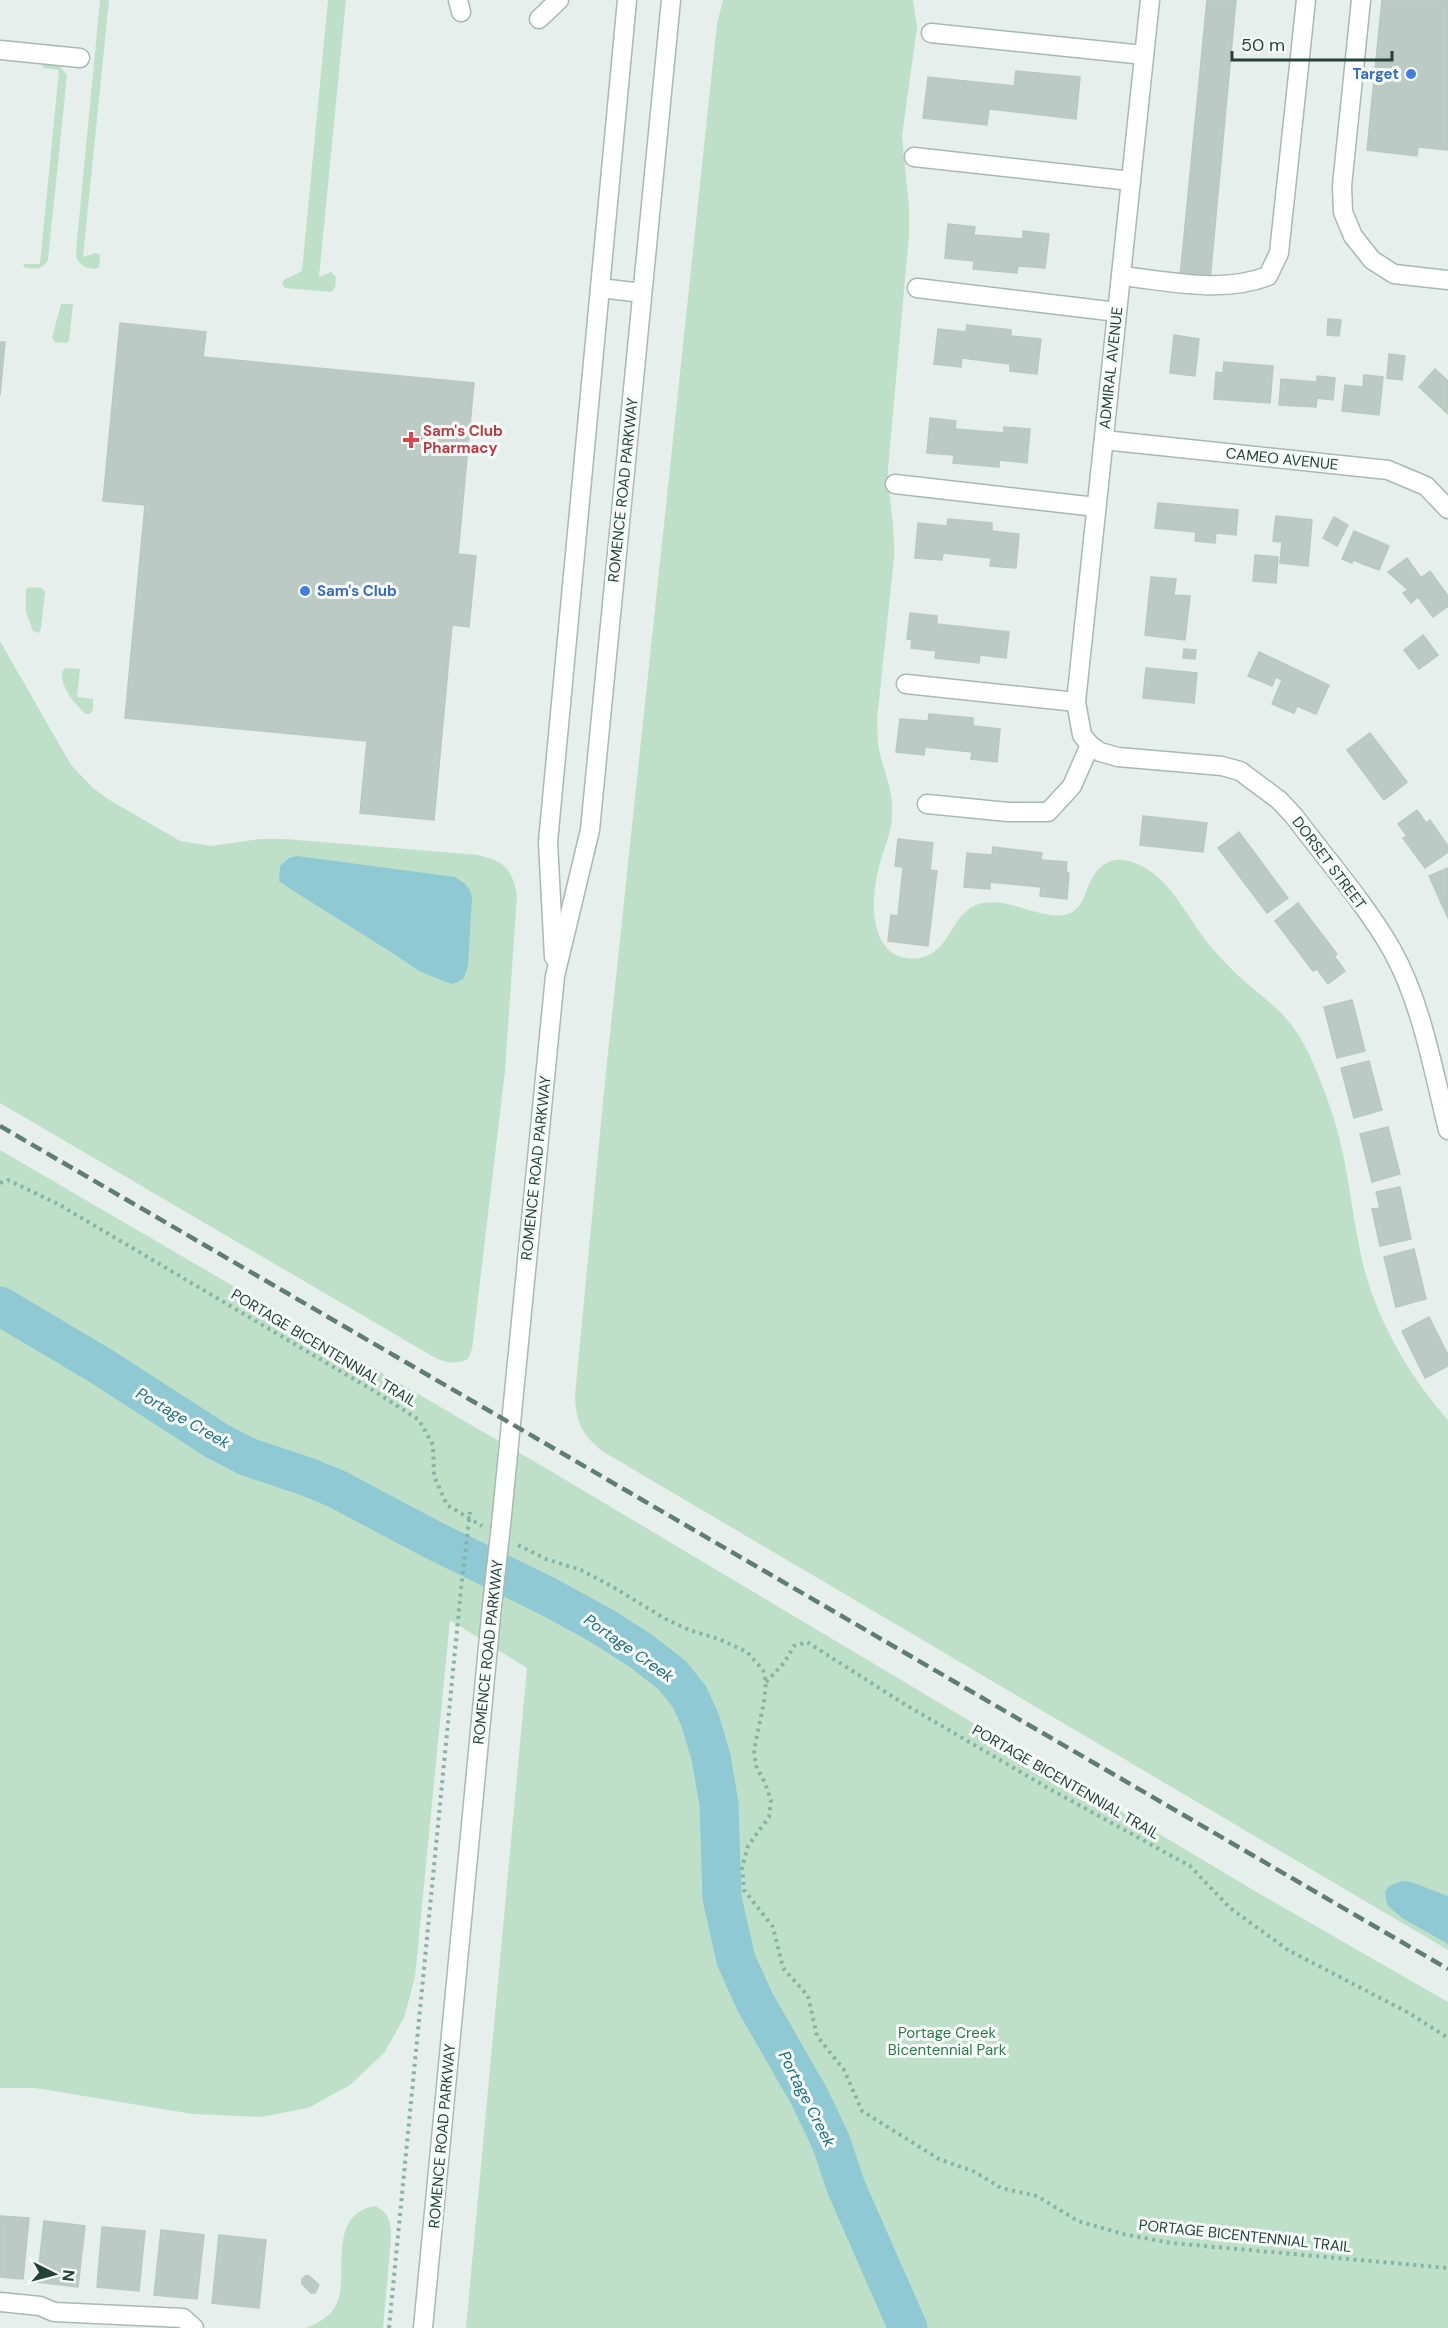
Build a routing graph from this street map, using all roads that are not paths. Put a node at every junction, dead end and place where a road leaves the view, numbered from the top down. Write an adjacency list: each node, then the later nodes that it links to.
1 (559, 0): 7 (street)
2 (627, 0): 16 (street, ROMENCE ROAD PARKWAY)
3 (671, 0): 18 (street, ROMENCE ROAD PARKWAY)
4 (1150, 0): 10 (street, ADMIRAL AVENUE)
5 (1306, 0): 14 (street)
6 (1360, 0): 15 (street)
7 (539, 19)
8 (931, 33): 10 (street)
9 (0, 50): 11 (street)
10 (1144, 55): 13 (street, ADMIRAL AVENUE)
11 (80, 58)
12 (914, 157): 13 (street)
13 (1131, 181): 14 (street, ADMIRAL AVENUE)
14 (1121, 276): 19 (street, ADMIRAL AVENUE)
15 (1448, 280)
16 (600, 288): 18 (street); 28 (street, ROMENCE ROAD PARKWAY)
17 (917, 288): 19 (street)
18 (642, 293): 28 (street, ROMENCE ROAD PARKWAY)
19 (1117, 312): 20 (street, ADMIRAL AVENUE)
20 (1104, 440): 22 (street, ADMIRAL AVENUE); 23 (street, CAMEO AVENUE)
21 (895, 483): 22 (street)
22 (1096, 507): 25 (street, ADMIRAL AVENUE)
23 (1448, 509)
24 (906, 684): 25 (street)
25 (1076, 702): 26 (street, ADMIRAL AVENUE)
26 (1086, 740): 27 (street); 29 (street, DORSET STREET)
27 (927, 804)
28 (555, 976): 34 (street, ROMENCE ROAD PARKWAY, bridge)
29 (1448, 1130)
30 (0, 2302): 31 (street)
31 (54, 2312): 32 (street); 33 (street)
32 (68, 2328)
33 (194, 2328)
34 (423, 2328)

